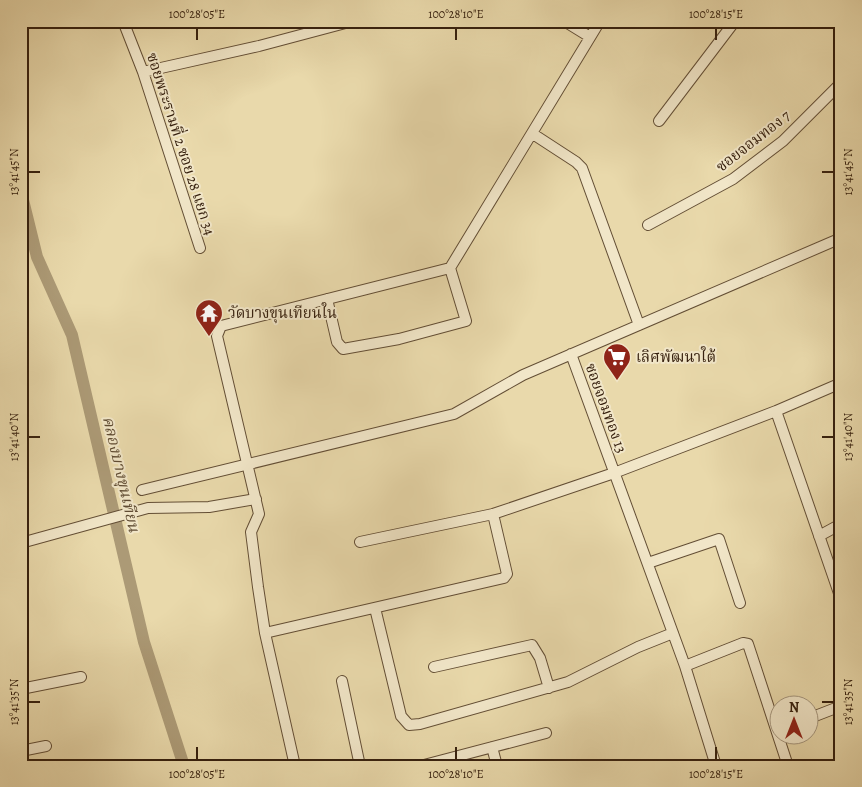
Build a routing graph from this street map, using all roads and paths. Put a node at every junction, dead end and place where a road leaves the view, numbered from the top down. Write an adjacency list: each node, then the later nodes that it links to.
1 (123, 21): 7 (street, ซอยพระรามที่ 2 ซอย 28 แยก 34)
2 (353, 21): 7 (street)
3 (564, 21): 6 (street)
4 (600, 21): 6 (street)
5 (735, 21): 9 (street)
6 (590, 37): 10 (street)
7 (143, 72): 13 (street, ซอยพระรามที่ 2 ซอย 28 แยก 34)
8 (841, 82): 11 (street, ซอยจอมทอง 7)
9 (659, 121)
10 (533, 134): 14 (street); 16 (street)
11 (648, 225)
12 (841, 238): 16 (street, ซอยจอมทอง 13)
13 (200, 248)
14 (450, 268): 15 (street); 15 (street)
15 (327, 299): 20 (street)
16 (639, 324): 17 (street, ซอยจอมทอง 13)
17 (571, 354): 20 (street); 21 (street, ซอยจอมทอง 13)
18 (841, 383): 19 (street)
19 (776, 411): 21 (street); 26 (street)
20 (247, 464): 22 (street); 23 (street)
21 (614, 473): 24 (street); 29 (street, ซอยจอมทอง 13)
22 (142, 490)
23 (256, 499): 28 (street); 33 (street)
24 (493, 514): 27 (street); 32 (street)
25 (841, 524): 26 (street)
26 (819, 536): 30 (street)
27 (360, 542)
28 (21, 543)
29 (648, 564): 31 (street); 34 (street, ซอยจอมทอง 13)
30 (841, 598)
31 (740, 603)
32 (375, 608): 33 (street); 39 (street)
33 (265, 633): 50 (street)
34 (673, 633): 35 (street, ซอยจอมทอง 13); 39 (street)
35 (685, 666): 42 (street); 53 (street, ซอยจอมทอง 13)
36 (434, 668): 39 (street)
37 (80, 677): 40 (street)
38 (342, 681): 51 (street)
39 (549, 688)
40 (21, 689)
41 (841, 706): 43 (street)
42 (770, 707)
43 (820, 714)
44 (546, 734): 47 (street)
45 (782, 744): 54 (street)
46 (46, 746): 48 (street)
47 (492, 747): 49 (street); 52 (street)
48 (21, 752)
49 (424, 765)
50 (295, 766)
51 (360, 766)
52 (497, 766)
53 (715, 766)
54 (788, 766)

